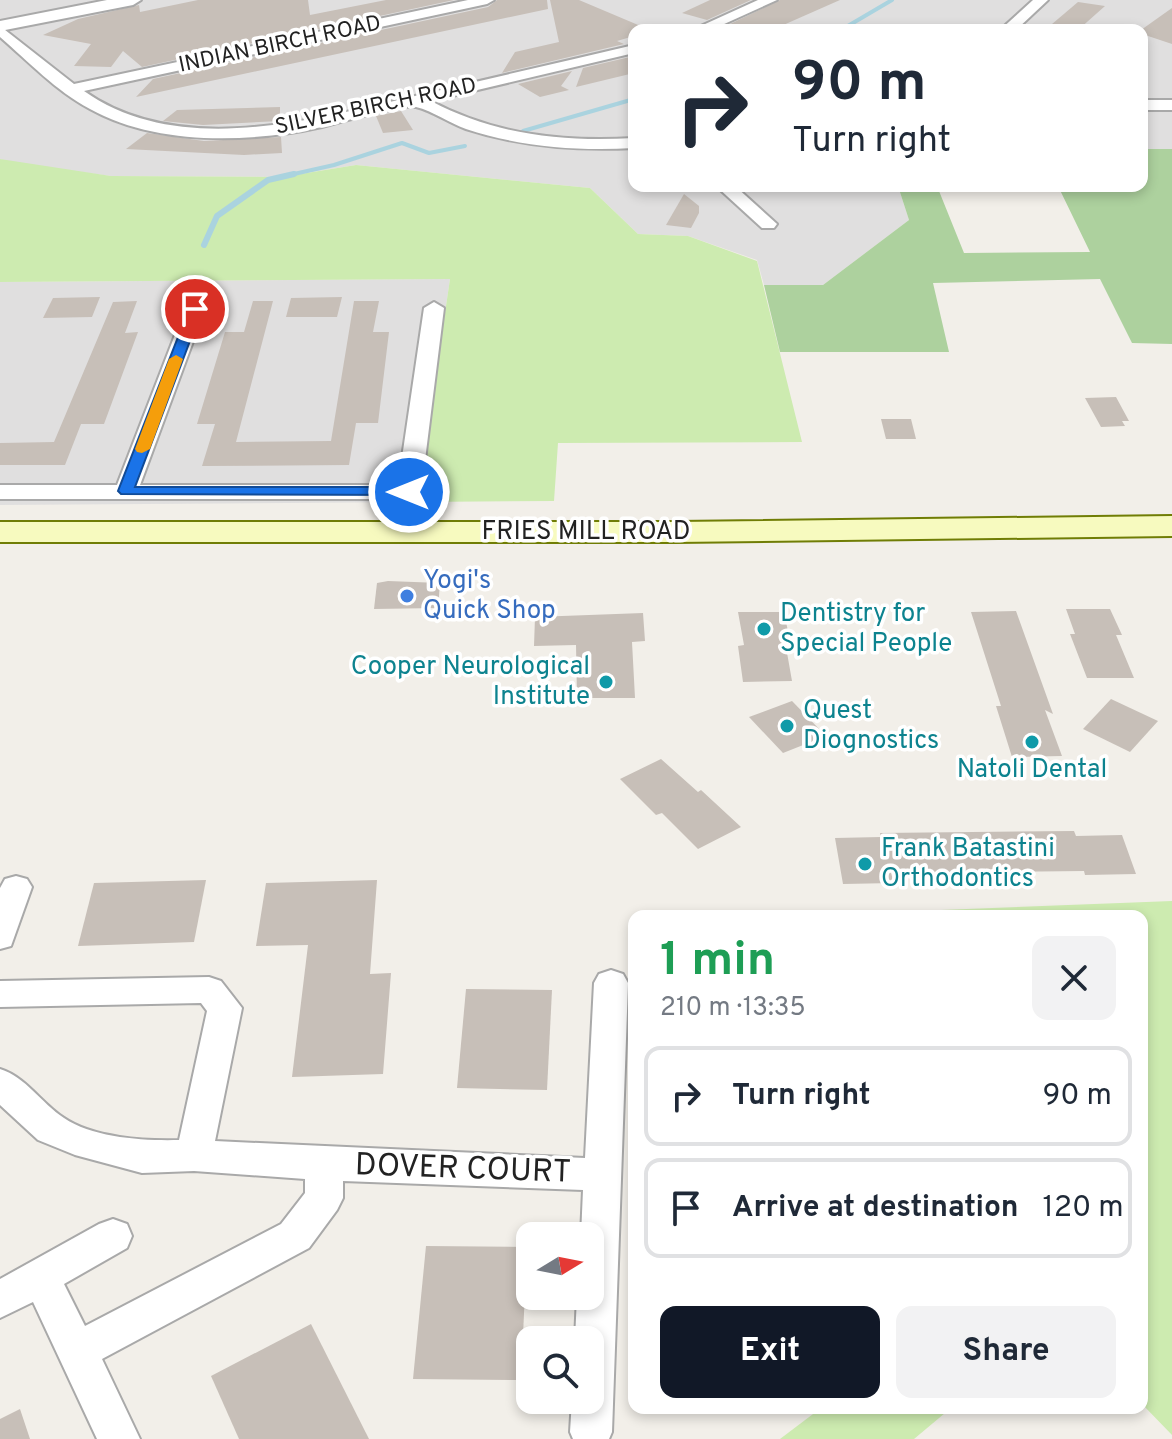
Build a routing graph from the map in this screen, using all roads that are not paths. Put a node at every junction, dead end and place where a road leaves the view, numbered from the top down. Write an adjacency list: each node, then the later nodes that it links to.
1 (133, 0): 7 (street)
2 (487, 0): 9 (street, INDIAN BIRCH ROAD)
3 (770, 0): 5 (street)
4 (1041, 0): 6 (street)
5 (713, 24)
6 (1014, 24)
7 (0, 28): 9 (street, SILVER BIRCH ROAD)
8 (628, 50): 10 (street, SILVER BIRCH ROAD)
9 (73, 89): 10 (street, SILVER BIRCH ROAD)
10 (416, 100): 13 (street)
11 (1148, 105): 12 (street)
12 (1172, 105)
13 (628, 143)
14 (732, 192): 15 (street)
15 (768, 224)
16 (434, 308): 20 (street)
17 (195, 309): 18 (street)
18 (126, 491): 19 (street); 20 (street)
19 (0, 492)
20 (409, 492): 23 (street)
21 (1172, 526): 23 (main road, FRIES MILL ROAD)
22 (0, 532): 23 (main road, FRIES MILL ROAD)
23 (409, 532)
24 (16, 887): 25 (street)
25 (0, 937)
26 (611, 983): 31 (street, DOVER COURT)
27 (0, 994): 29 (street)
28 (0, 1083): 29 (street, DOVER COURT)
29 (194, 1155): 30 (street, DOVER COURT)
30 (324, 1164): 31 (street, DOVER COURT); 35 (street)
31 (603, 1175): 36 (street, DOVER COURT)
32 (113, 1236): 33 (street)
33 (41, 1277): 34 (street); 35 (street)
34 (0, 1300)
35 (77, 1351): 37 (street)
36 (591, 1432)
37 (119, 1439)

